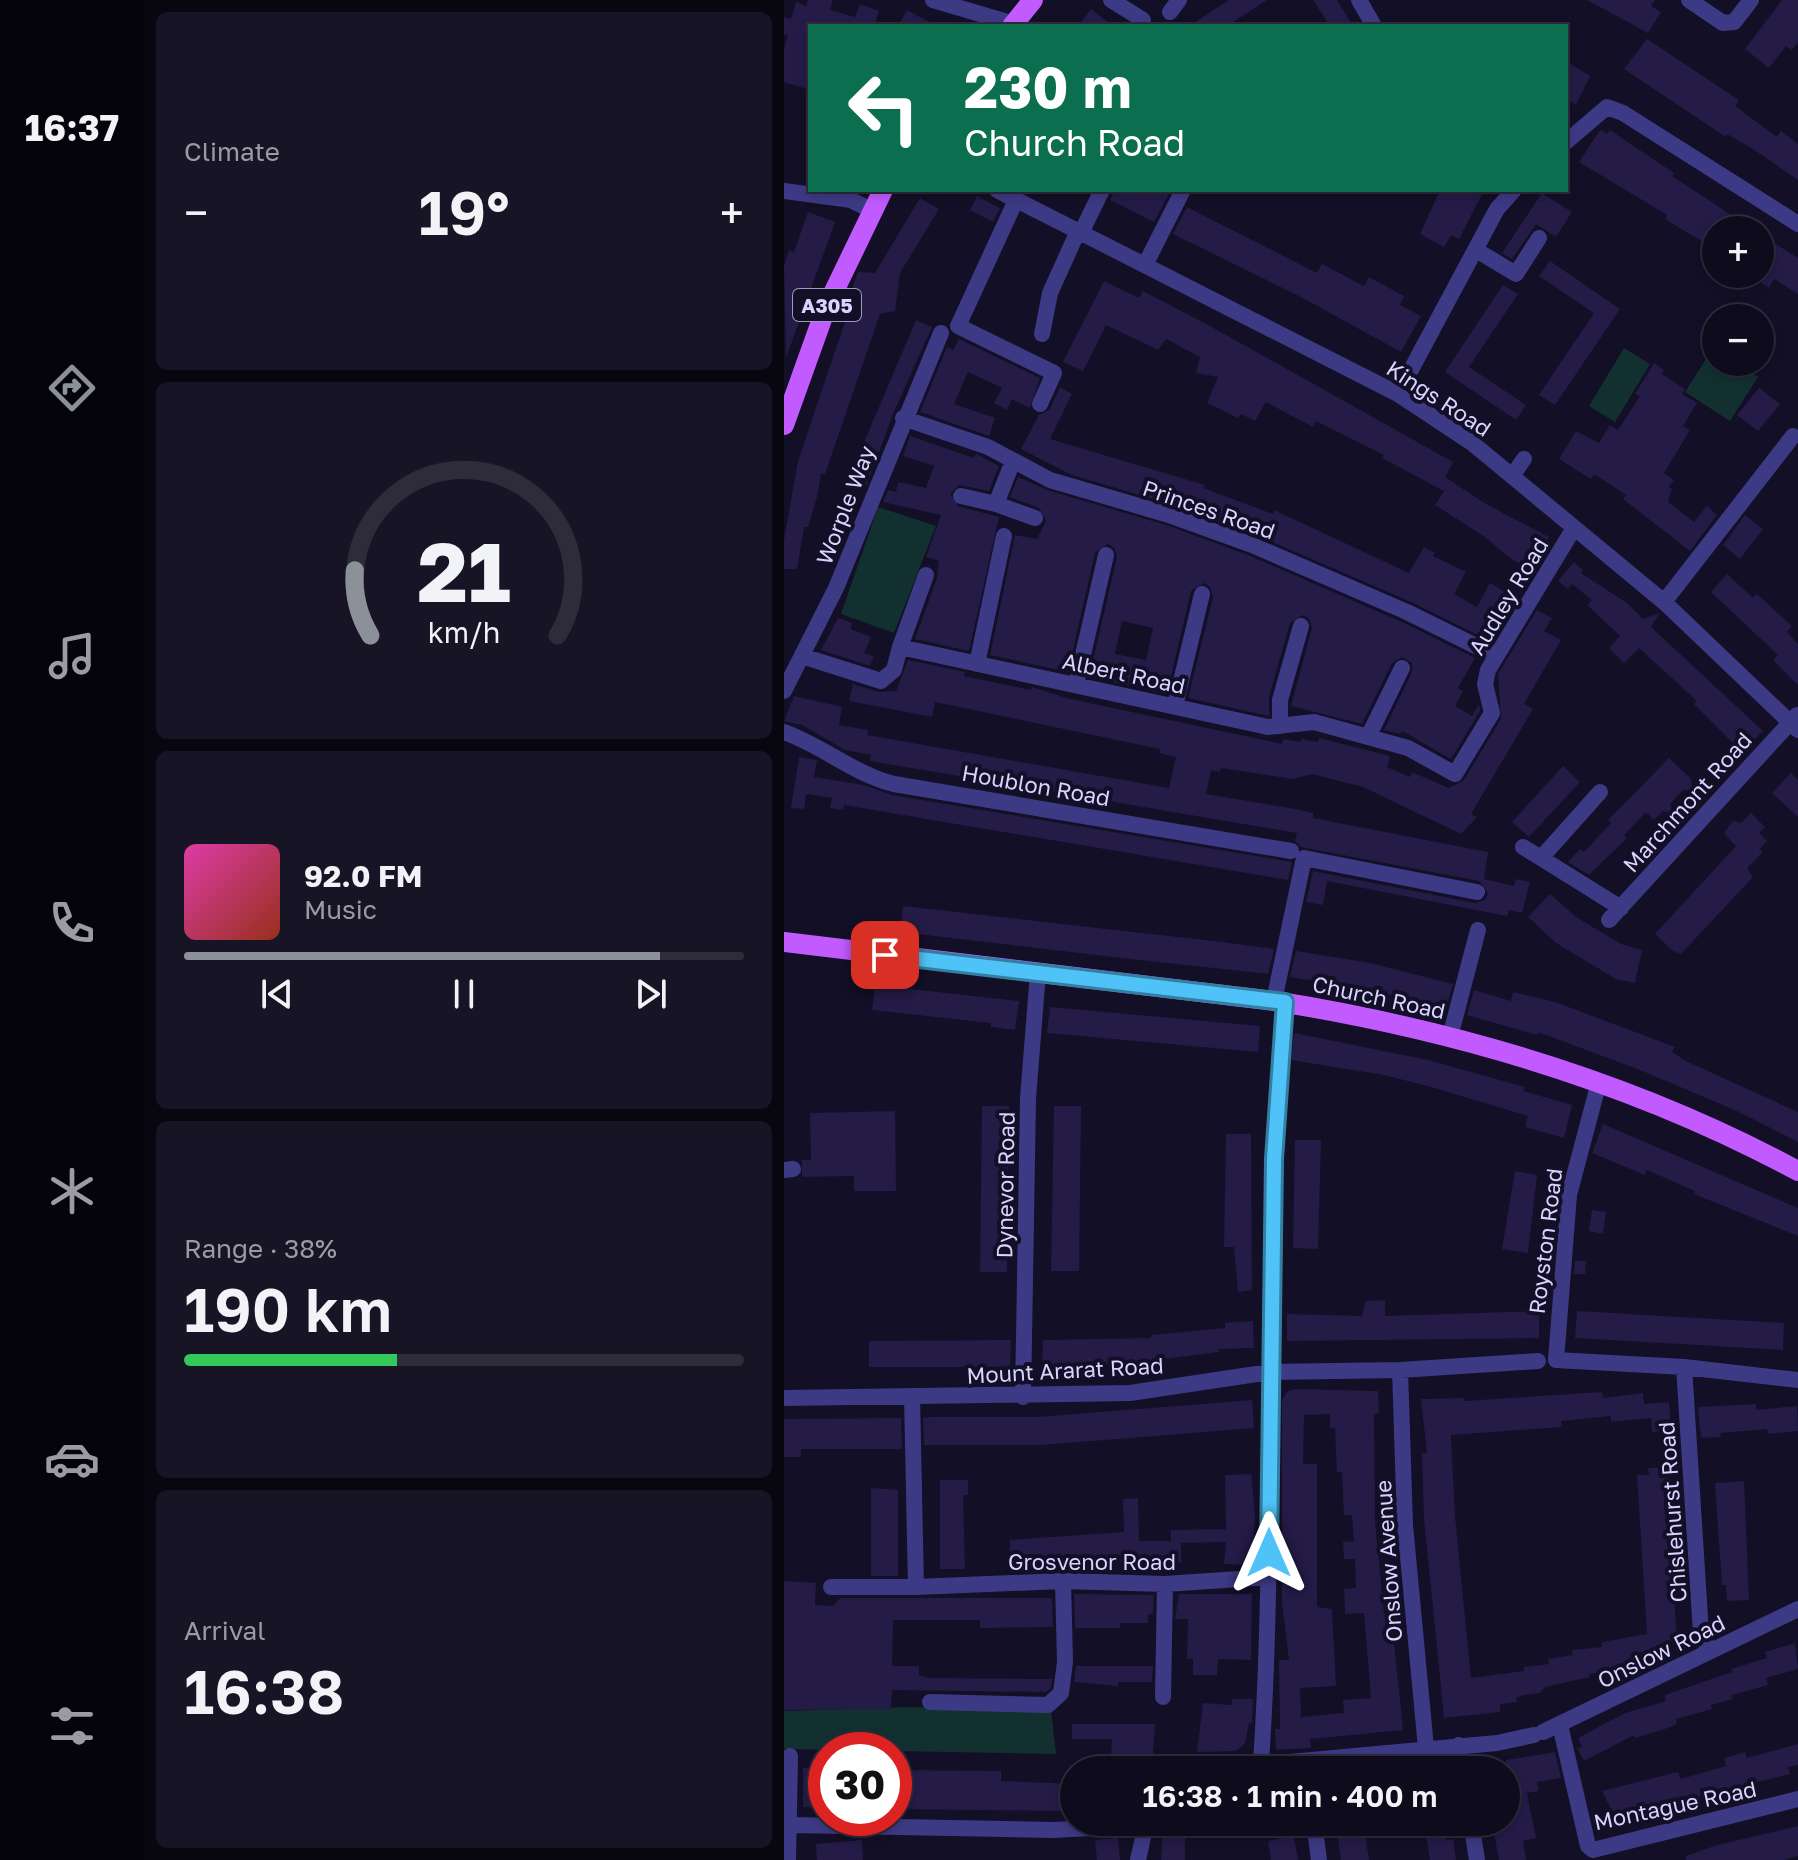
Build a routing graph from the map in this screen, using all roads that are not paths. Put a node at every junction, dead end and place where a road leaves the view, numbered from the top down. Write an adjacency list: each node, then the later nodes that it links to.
1 (933, 0): 8 (street)
2 (1033, 0): 9 (main road)
3 (1111, 0): 7 (street)
4 (1359, 0): 10 (street)
5 (1689, 0): 6 (street)
6 (1751, 0)
7 (1143, 20)
8 (1008, 24)
9 (1013, 24)
10 (1373, 24)
11 (1568, 140): 20 (street)
12 (784, 191): 19 (street)
13 (882, 192): 19 (main road, A305)
14 (1001, 192): 18 (street, Kings Road)
15 (1101, 192): 21 (street)
16 (1182, 192): 24 (street)
17 (1512, 192): 23 (street)
18 (1016, 200): 21 (street, Kings Road); 28 (street)
19 (871, 210): 30 (main road, A305)
20 (1798, 224)
21 (1080, 232): 24 (street, Kings Road); 26 (street)
22 (1539, 238): 23 (street)
23 (1476, 250): 27 (street)
24 (1145, 265): 27 (street, Kings Road)
25 (941, 333): 29 (street, Worple Way)
26 (1042, 334)
27 (1398, 394): 34 (street, Kings Road)
28 (1040, 404)
29 (903, 418): 33 (street, Princes Road); 46 (street, Worple Way)
30 (784, 425)
31 (1793, 436): 43 (street)
32 (1524, 459): 34 (street)
33 (1013, 461): 36 (street); 47 (street, Princes Road)
34 (1512, 476): 38 (street, Kings Road)
35 (961, 496): 36 (street)
36 (996, 504): 37 (street)
37 (1035, 518)
38 (1574, 528): 43 (street, Kings Road); 47 (street, Audley Road)
39 (1004, 536): 48 (street)
40 (1106, 555): 50 (street)
41 (926, 575): 45 (street)
42 (1202, 594): 52 (street)
43 (1664, 602): 53 (street, Kings Road)
44 (1301, 626): 54 (street)
45 (900, 647): 46 (street); 48 (street, Albert Road)
46 (802, 656): 51 (street, Worple Way)
47 (1496, 656): 57 (street, Audley Road)
48 (977, 664): 50 (street, Albert Road)
49 (1402, 668): 56 (street)
50 (1076, 685): 52 (street, Albert Road)
51 (784, 691)
52 (1175, 706): 54 (street, Albert Road)
53 (1795, 722): 61 (street, Marchmont Road)
54 (1280, 726): 56 (street, Albert Road)
55 (784, 732): 60 (street, Houblon Road)
56 (1368, 737): 57 (street, Albert Road)
57 (1455, 774)
58 (1600, 792): 61 (street)
59 (1523, 847): 61 (street)
60 (1291, 851)
61 (1541, 858)
62 (1477, 892): 66 (street)
63 (1478, 930): 67 (street)
64 (784, 942): 65 (main road, Church Road)
65 (1038, 973): 66 (main road, Church Road); 76 (street, Dynevor Road)
66 (1280, 1001): 67 (main road, Church Road); 73 (street)
67 (1450, 1037): 68 (main road, Church Road)
68 (1599, 1082): 69 (main road, Church Road); 71 (street, Royston Road)
69 (1798, 1171)
70 (1538, 1361): 72 (street, Mount Ararat Road)
71 (1684, 1367): 74 (street); 84 (street, Chislehurst Road)
72 (1400, 1370): 73 (street, Mount Ararat Road); 89 (street, Onslow Avenue)
73 (1270, 1372): 76 (street, Mount Ararat Road); 78 (street)
74 (1798, 1380)
75 (912, 1396): 76 (street, Mount Ararat Road); 77 (street, Mount Ararat Road); 82 (street)
76 (1023, 1397)
77 (784, 1398)
78 (1269, 1577): 80 (street, Grosvenor Road); 91 (street)
79 (1063, 1581): 80 (street, Grosvenor Road); 82 (street, Grosvenor Road); 86 (street)
80 (1165, 1584): 85 (street)
81 (831, 1587): 82 (street, Grosvenor Road)
82 (916, 1587)
83 (1798, 1609): 84 (street, Onslow Road)
84 (1709, 1652): 87 (street, Onslow Road)
85 (1163, 1697)
86 (930, 1702)
87 (1560, 1725): 88 (street, Onslow Road); 94 (street, Montague Road)
88 (1459, 1745): 89 (street, Onslow Road); 93 (street)
89 (1426, 1748): 92 (street, Onslow Road)
90 (790, 1756): 95 (street)
91 (1261, 1756)
92 (1366, 1756)
93 (1461, 1756)
94 (1798, 1799)
95 (790, 1825): 96 (street); 100 (street)
96 (1060, 1830)
97 (1147, 1836): 101 (street)
98 (1316, 1836): 102 (street)
99 (1473, 1836): 103 (street)
100 (788, 1860)
101 (1138, 1860)
102 (1319, 1860)
103 (1477, 1860)

